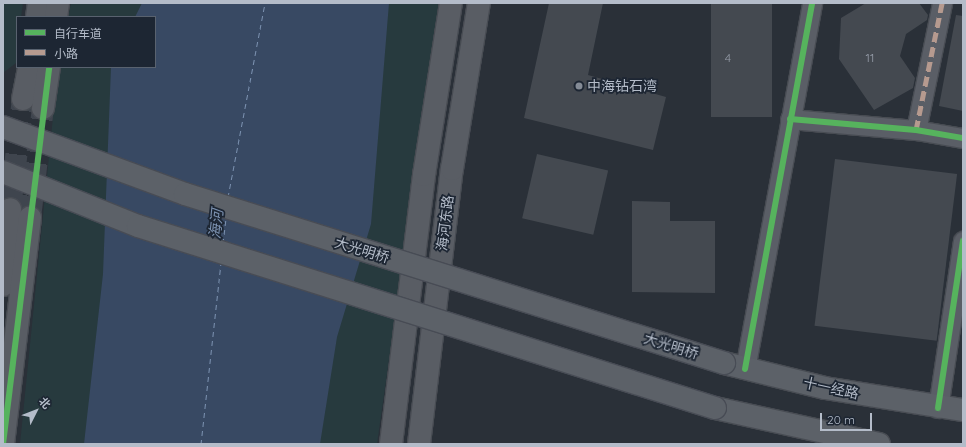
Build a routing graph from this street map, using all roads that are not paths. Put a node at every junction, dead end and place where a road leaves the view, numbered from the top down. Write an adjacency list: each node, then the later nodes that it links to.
1 (39, 3): 7 (main road)
2 (58, 3): 8 (main road)
3 (451, 3): 25 (main road, 海河东路)
4 (479, 3): 26 (main road, 海河东路)
5 (812, 3): 11 (street)
6 (942, 3): 13 (street)
7 (36, 16)
8 (56, 16)
9 (28, 68): 10 (main road)
10 (49, 68)
11 (790, 119): 13 (street); 21 (street)
12 (3, 126): 20 (main road, 大光明桥, bridge)
13 (916, 130): 14 (street)
14 (963, 138)
15 (3, 172): 27 (main road, bridge)
16 (10, 209): 19 (main road)
17 (30, 218): 24 (main road)
18 (963, 241): 22 (street)
19 (3, 285)
20 (724, 363): 21 (main road, 十一经路)
21 (745, 369): 22 (main road, 十一经路)
22 (938, 408): 23 (main road, 十一经路)
23 (963, 410)
24 (3, 444)
25 (391, 444)
26 (419, 444)
27 (879, 444)

